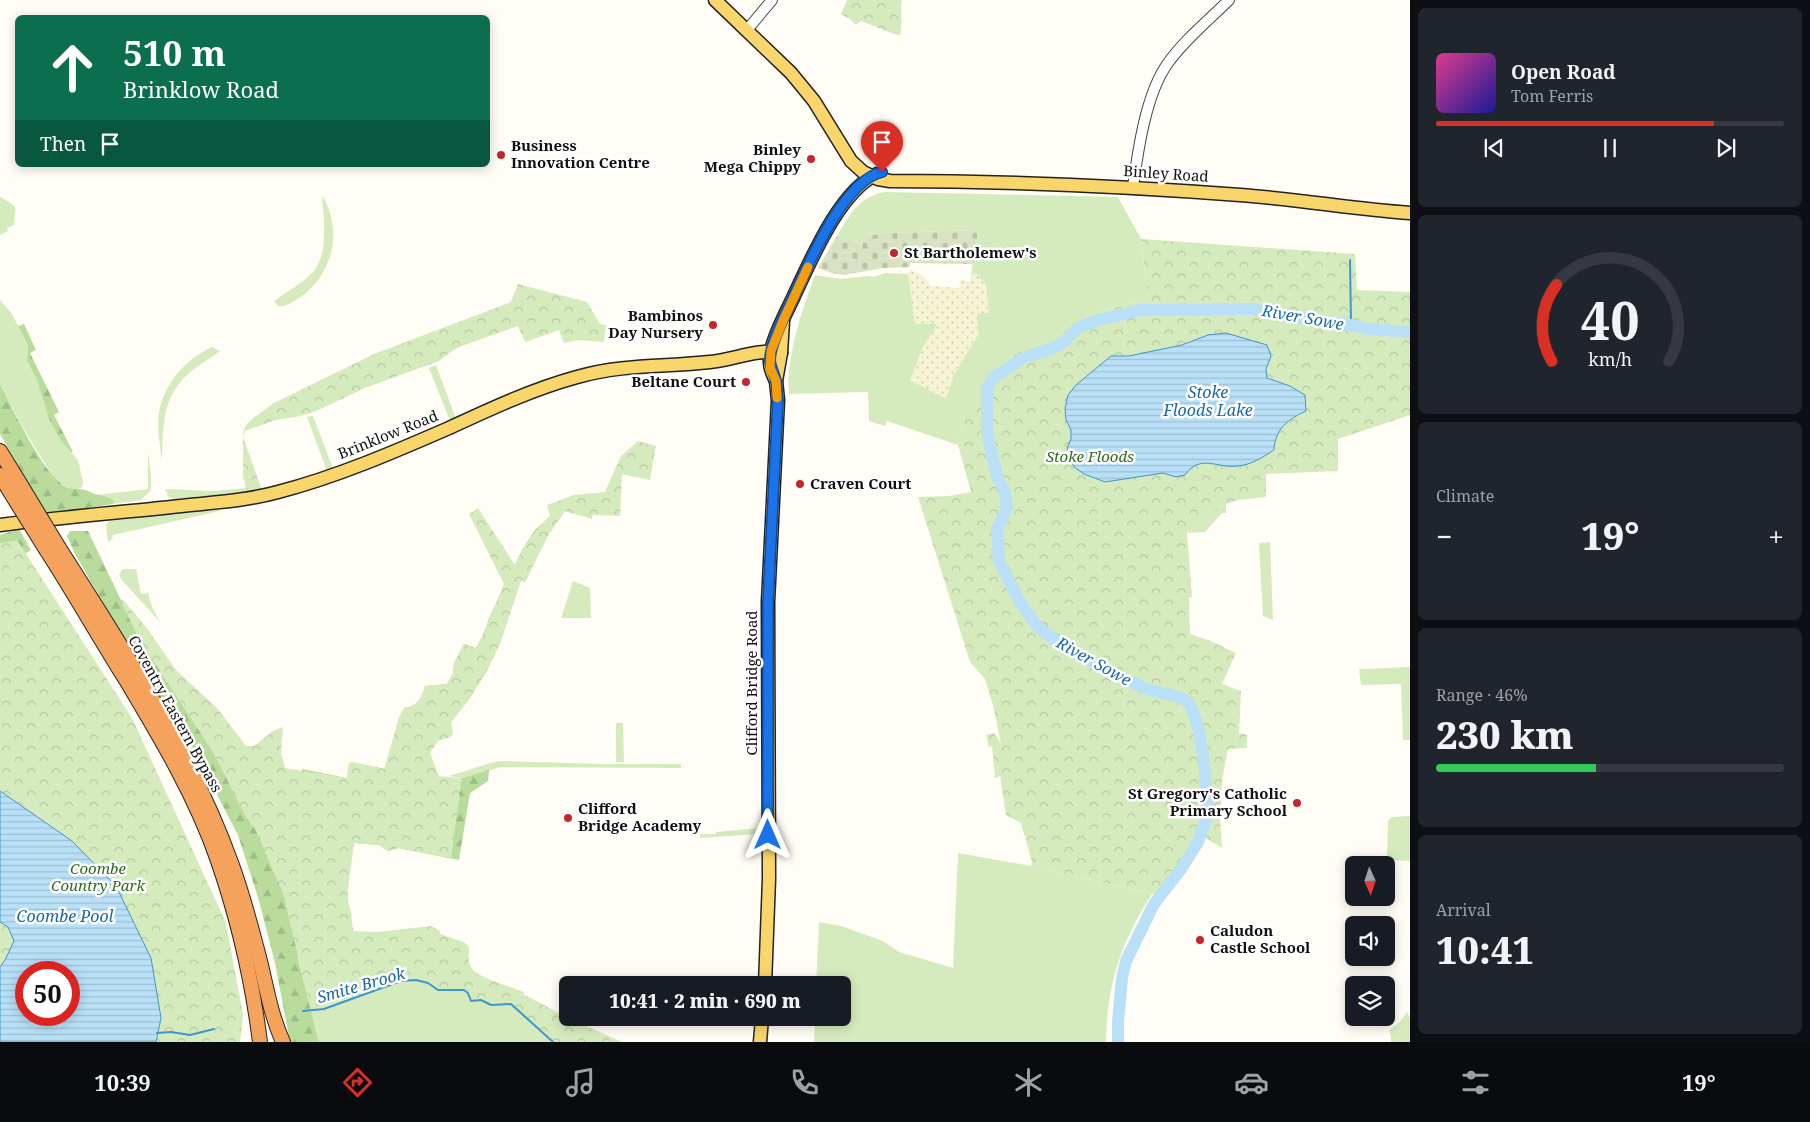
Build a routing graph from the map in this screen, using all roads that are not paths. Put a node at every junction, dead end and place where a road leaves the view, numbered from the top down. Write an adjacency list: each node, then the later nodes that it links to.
1 (715, 0): 4 (main road)
2 (772, 0): 4 (street)
3 (1230, 0): 9 (street)
4 (747, 30): 5 (main road)
5 (844, 147): 6 (main road); 7 (main road)
6 (851, 161): 7 (main road); 10 (main road)
7 (874, 176): 8 (main road); 8 (main road, Binley Road); 10 (main road)
8 (918, 181): 9 (main road, Binley Road)
9 (1133, 187): 11 (main road, Binley Road)
10 (839, 211): 12 (main road, Clifford Bridge Road)
11 (1410, 213)
12 (776, 352): 13 (main road, Brinklow Road); 14 (main road, Clifford Bridge Road); 15 (main road, Clifford Bridge Road)
13 (745, 356): 14 (main road); 19 (main road, Brinklow Road)
14 (770, 368): 15 (main road, Clifford Bridge Road)
15 (776, 381): 21 (main road, Clifford Bridge Road)
16 (0, 451): 18 (highway, Coventry Eastern Bypass)
17 (0, 475): 18 (highway, Coventry Eastern Bypass)
18 (15, 488): 20 (highway, Coventry Eastern Bypass, bridge)
19 (0, 525)
20 (53, 549): 23 (highway, Coventry Eastern Bypass); 24 (highway, Coventry Eastern Bypass)
21 (765, 976)
22 (761, 1026): 25 (main road)
23 (260, 1042)
24 (283, 1042)
25 (760, 1042)

